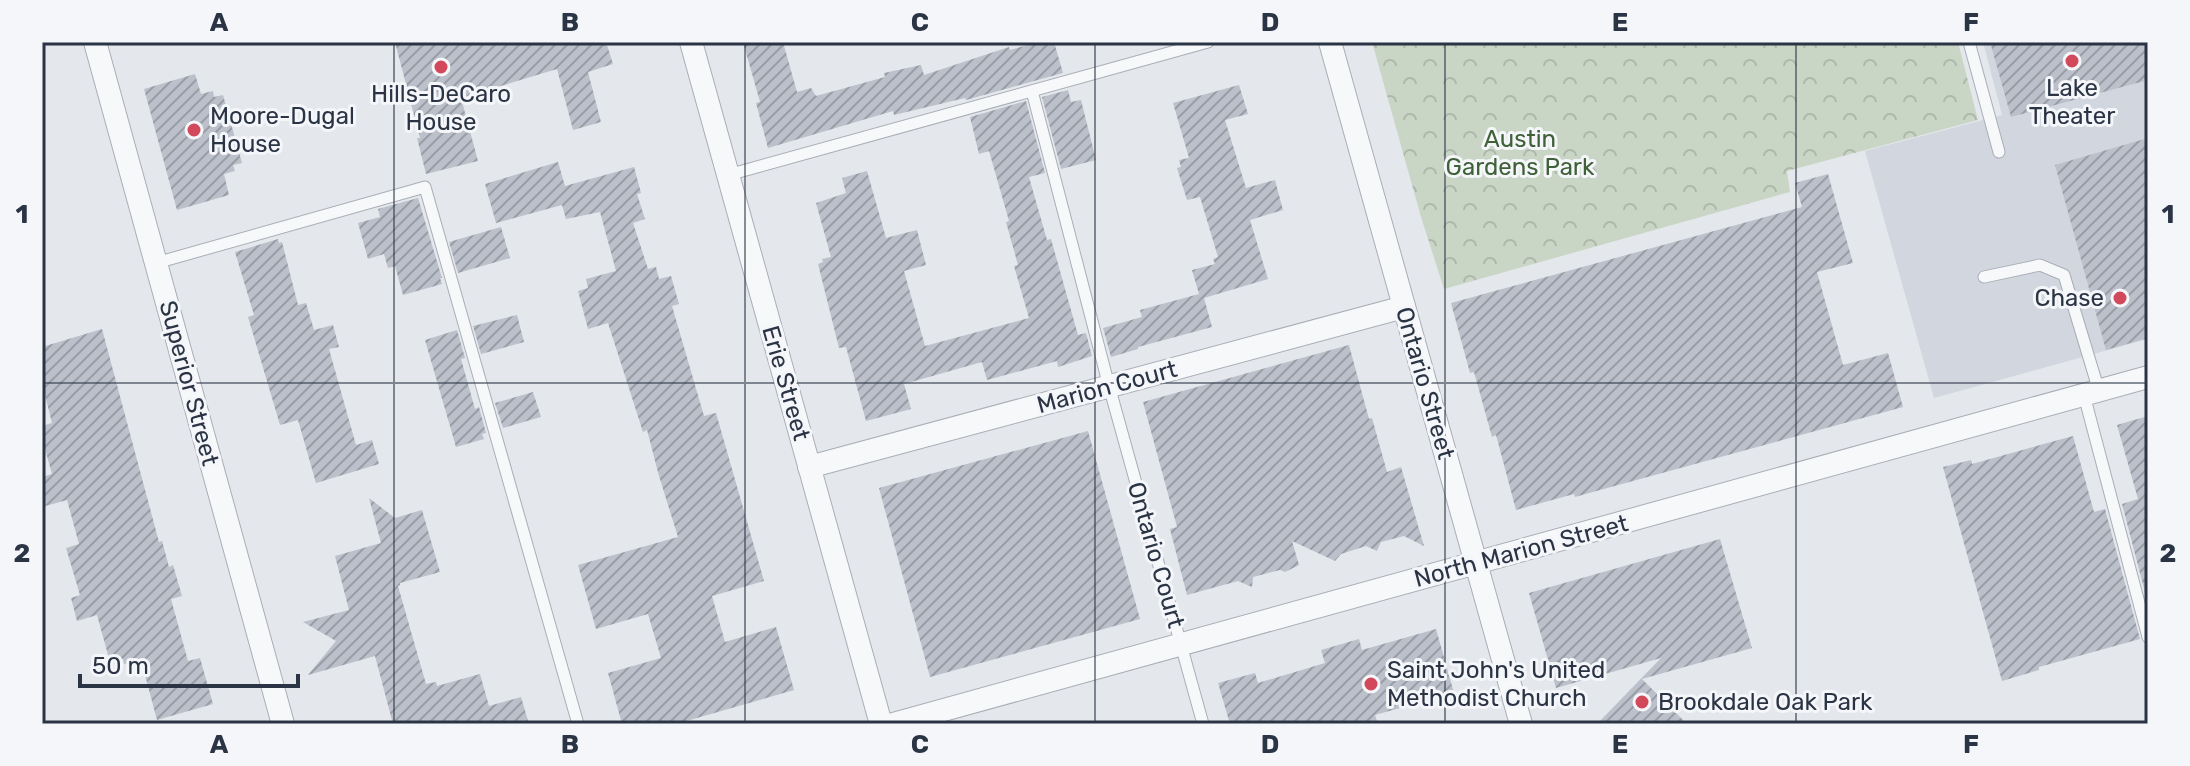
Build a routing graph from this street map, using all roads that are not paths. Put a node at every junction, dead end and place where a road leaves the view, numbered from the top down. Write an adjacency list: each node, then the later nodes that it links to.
1 (95, 42): 9 (street, Superior Street)
2 (691, 42): 8 (street, Erie Street)
3 (1208, 42): 6 (lane)
4 (1330, 42): 11 (street, Ontario Street)
5 (1969, 42): 7 (lane)
6 (1032, 91): 8 (lane); 13 (lane, Ontario Court)
7 (1999, 152)
8 (728, 175): 15 (street, Erie Street)
9 (156, 263): 19 (street, Superior Street); 20 (lane)
10 (1984, 277): 14 (lane)
11 (1404, 307): 13 (street, Marion Court); 16 (street, Ontario Street)
12 (2148, 377): 14 (street, North Marion Street)
13 (1109, 386): 15 (street, Marion Court); 18 (lane, Ontario Court)
14 (2091, 393): 16 (street, North Marion Street); 17 (lane)
15 (809, 467): 21 (street, Erie Street)
16 (1476, 563): 18 (street, North Marion Street); 24 (street, Ontario Street)
17 (2148, 637)
18 (1182, 644): 22 (street, North Marion Street); 23 (lane, Ontario Court)
19 (283, 724)
20 (578, 724)
21 (881, 724)
22 (893, 724)
23 (1203, 724)
24 (1521, 724)

